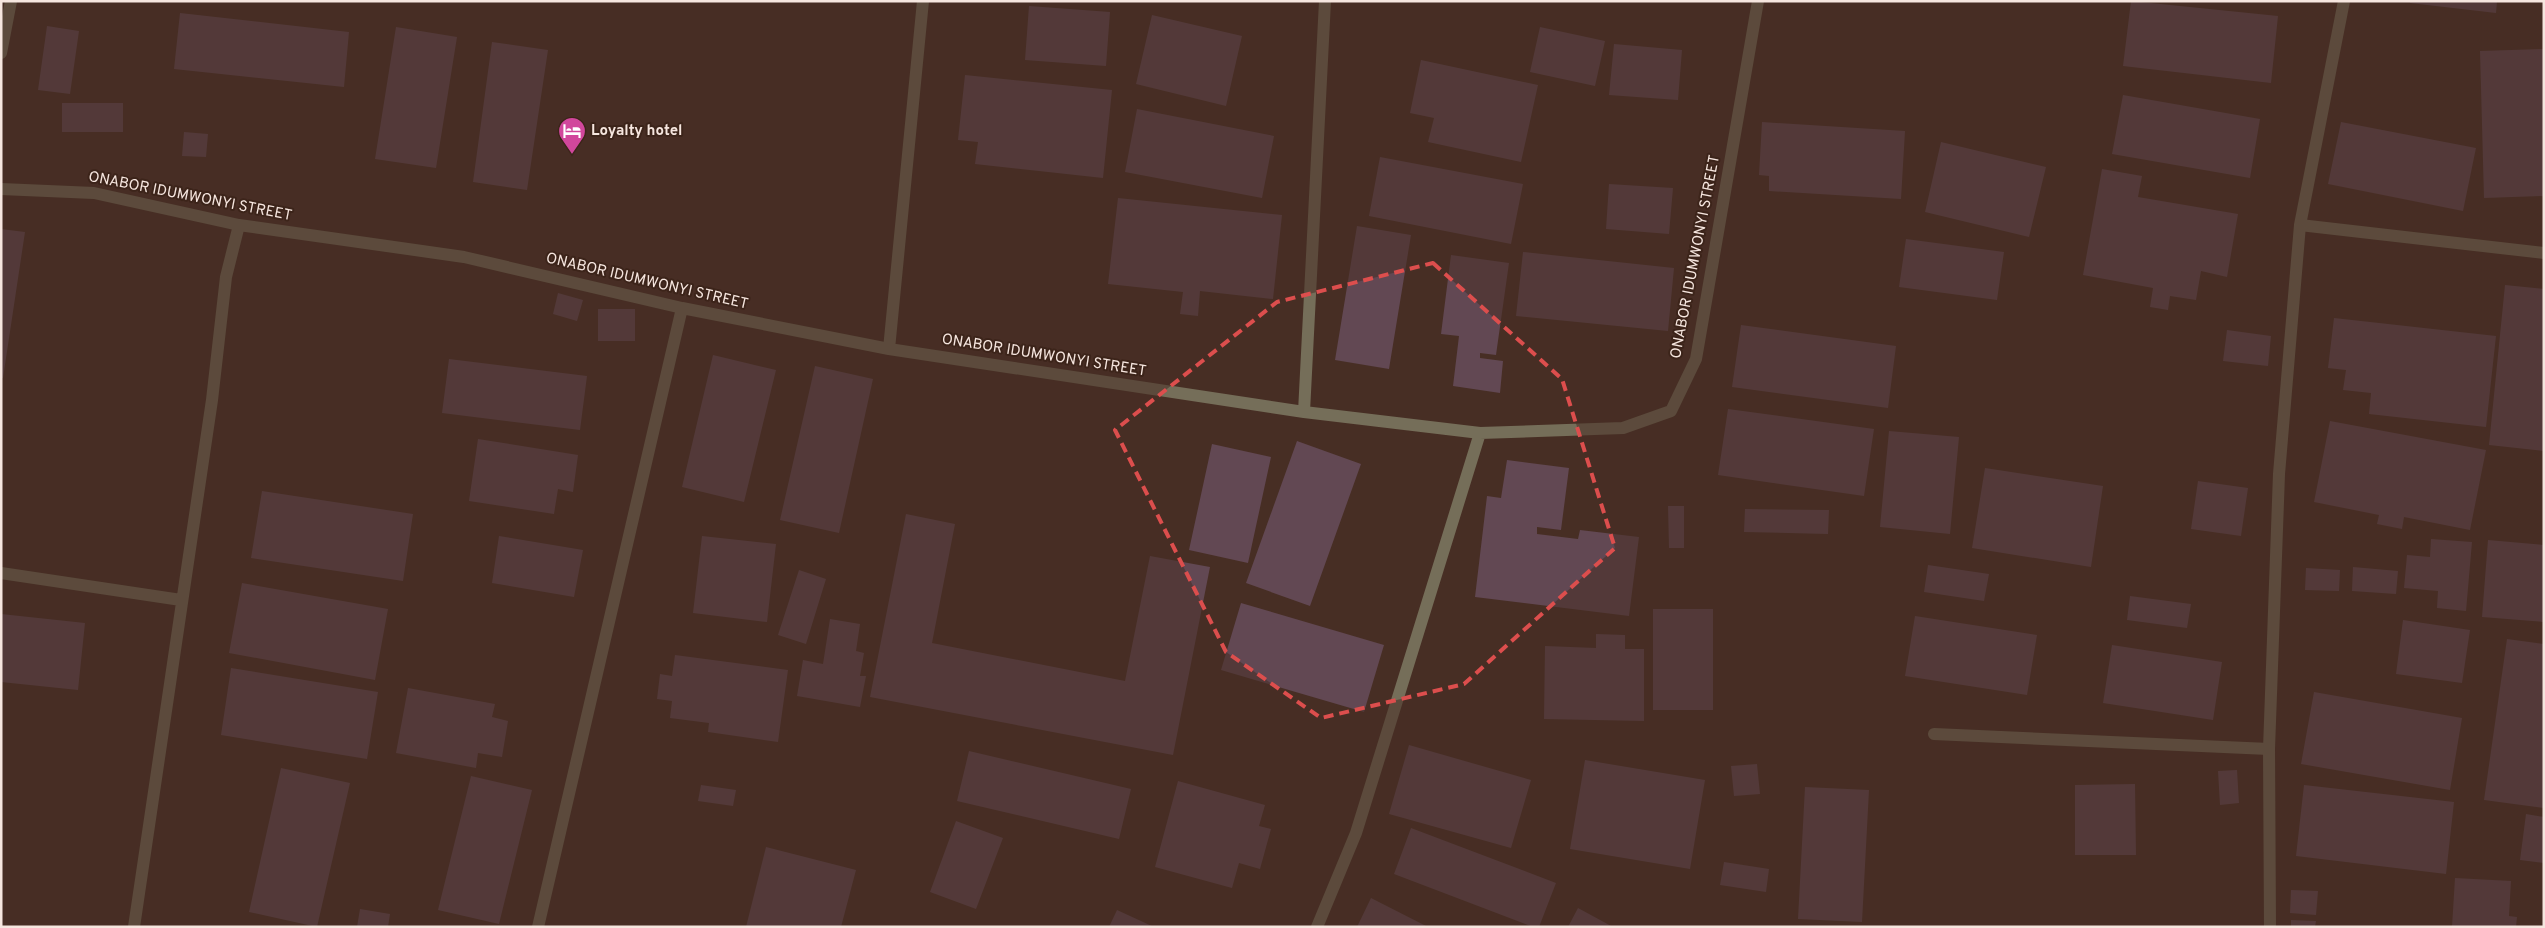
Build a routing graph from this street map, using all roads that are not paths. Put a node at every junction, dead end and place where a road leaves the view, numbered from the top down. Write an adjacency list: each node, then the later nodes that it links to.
1 (11, 1): 6 (street)
2 (923, 1): 12 (street)
3 (1325, 1): 13 (street)
4 (1758, 1): 14 (street, ONABOR IDUMWONYI STREET)
5 (2344, 1): 9 (street)
6 (1, 53)
7 (1, 189): 8 (street, ONABOR IDUMWONYI STREET)
8 (239, 225): 11 (street, ONABOR IDUMWONYI STREET); 16 (street)
9 (2300, 225): 10 (street); 18 (street)
10 (2544, 253)
11 (682, 308): 12 (street, ONABOR IDUMWONYI STREET); 20 (street)
12 (889, 349): 13 (street, ONABOR IDUMWONYI STREET)
13 (1304, 412): 14 (street, ONABOR IDUMWONYI STREET)
14 (1480, 433): 21 (street)
15 (1, 573): 16 (street)
16 (182, 600): 19 (street)
17 (1934, 734): 18 (street)
18 (2269, 749): 22 (street)
19 (134, 927)
20 (538, 927)
21 (1317, 927)
22 (2270, 927)

